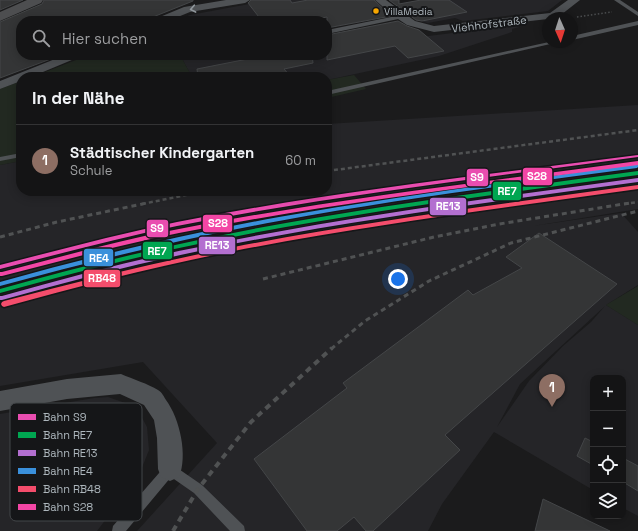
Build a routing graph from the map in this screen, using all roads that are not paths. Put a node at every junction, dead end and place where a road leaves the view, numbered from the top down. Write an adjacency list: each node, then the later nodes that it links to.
1 (37, 0): 8 (main road)
2 (245, 0): 7 (street, one-way to 7)
3 (575, 0): 9 (street, Viehhofstraße)
4 (617, 0): 6 (lane)
5 (385, 1): 9 (street, Viehhofstraße)
6 (638, 14)
7 (171, 16)
8 (0, 17)
9 (401, 17): 11 (lane)
10 (638, 23): 12 (lane)
11 (332, 31)
12 (578, 37)
13 (542, 45): 18 (lane)
14 (62, 60): 15 (street)
15 (32, 72)
16 (16, 79): 17 (street)
17 (0, 85)
18 (332, 92)
19 (16, 156): 20 (lane)
20 (0, 159)
21 (0, 401): 22 (street)
22 (170, 468): 23 (lane); 26 (lane)
23 (142, 502)
24 (126, 521): 25 (lane)
25 (118, 531)
26 (239, 531)

